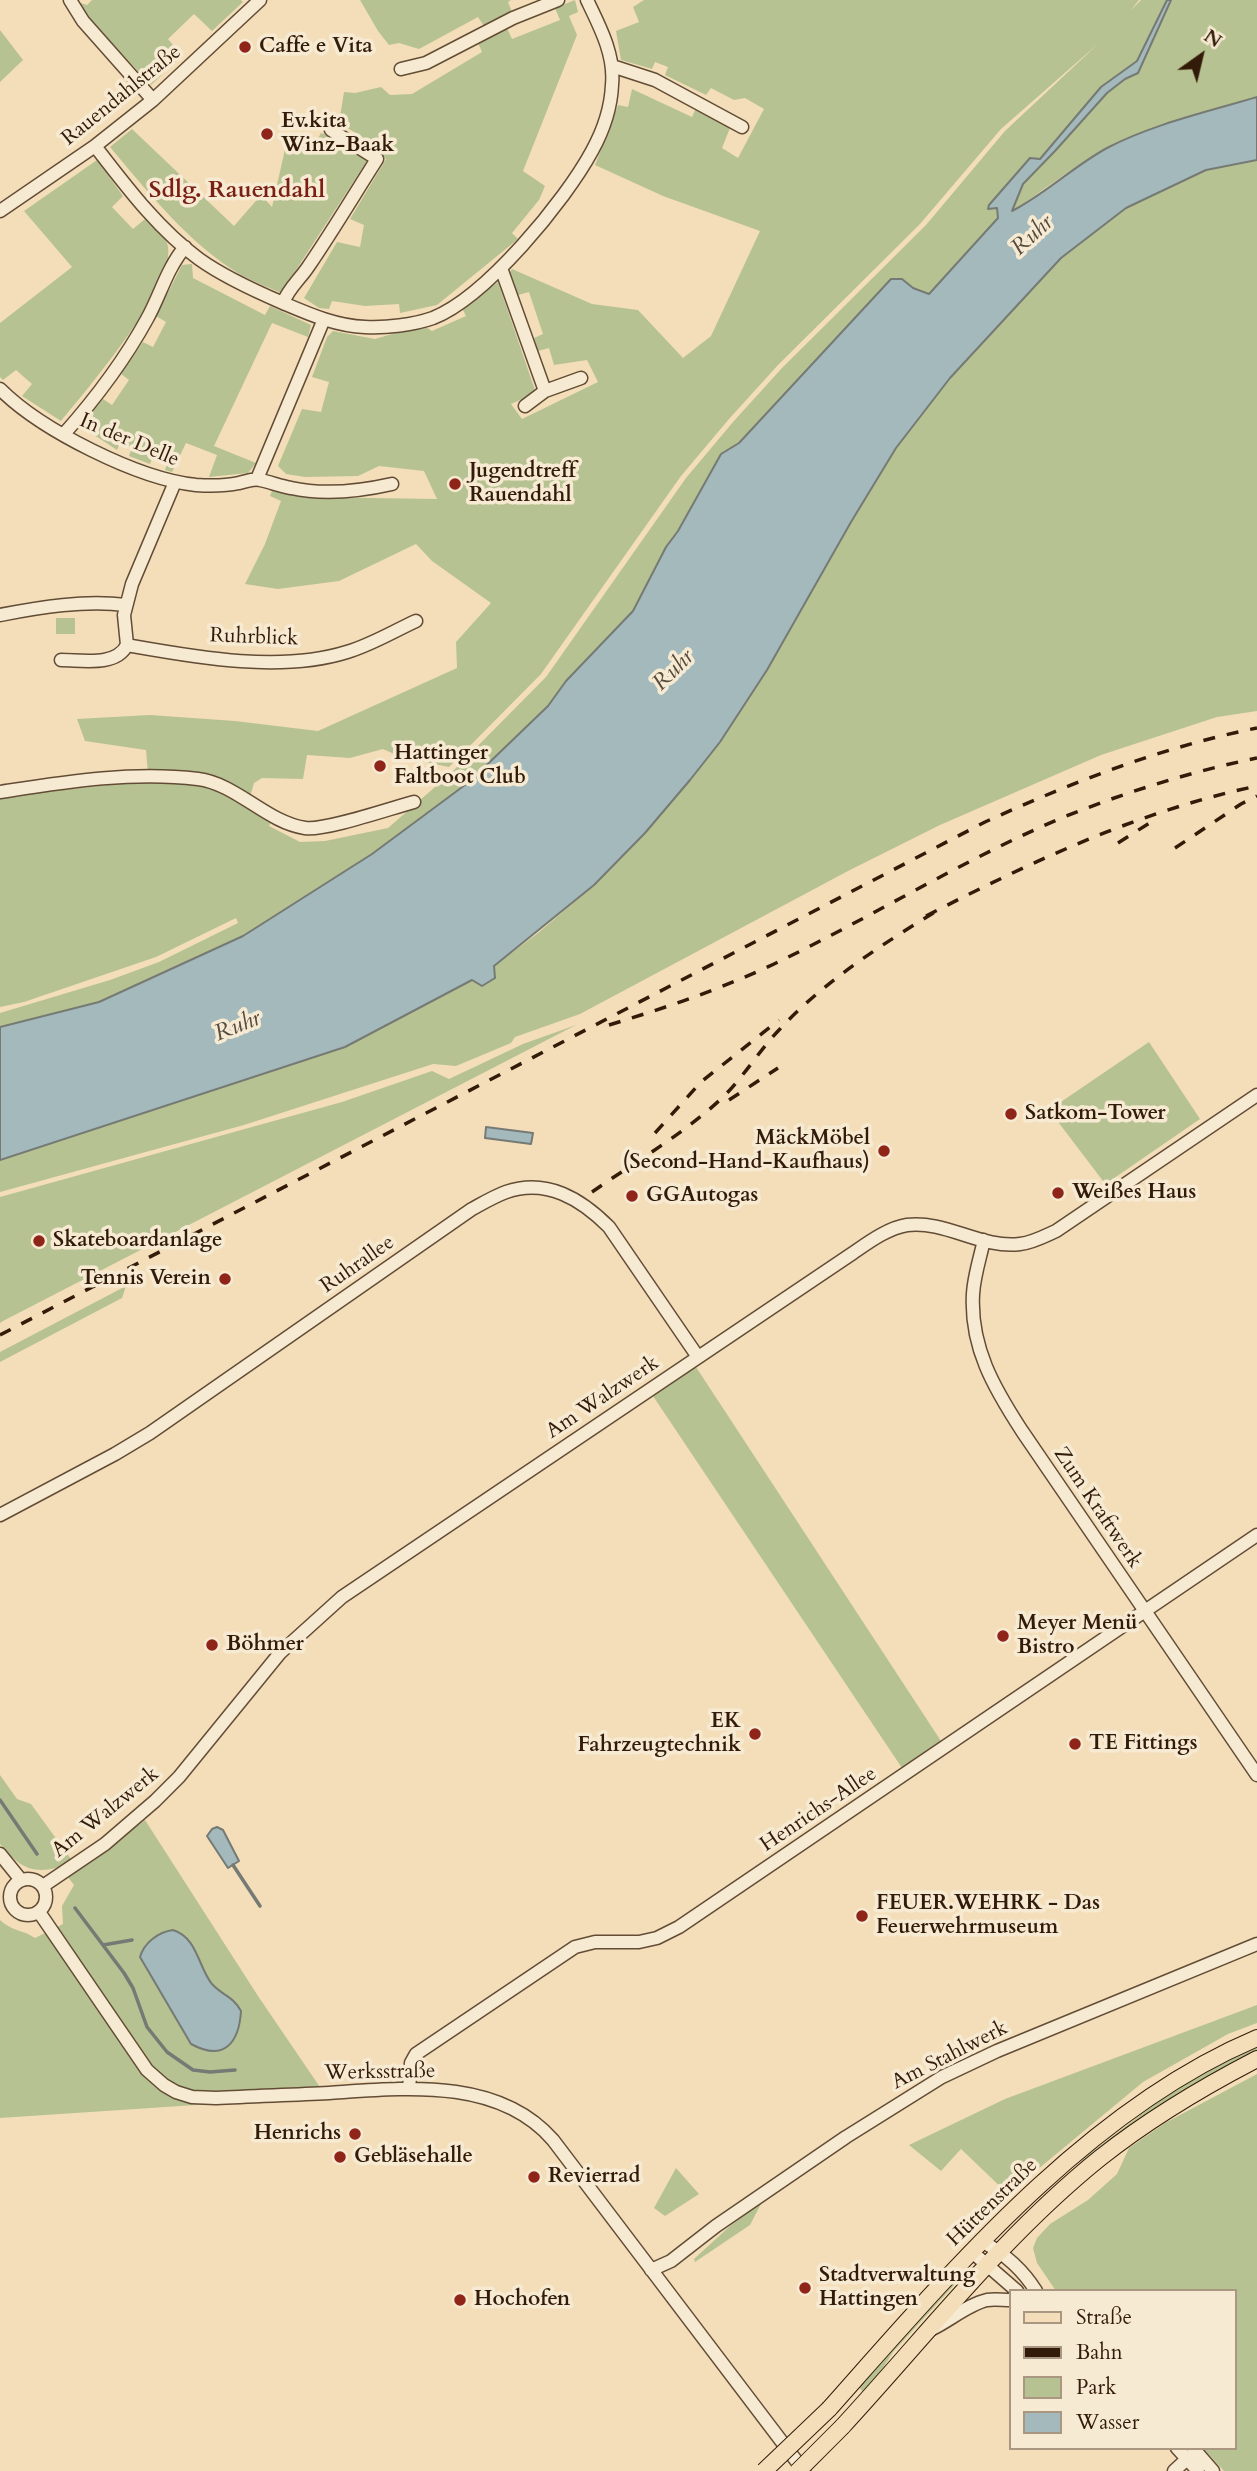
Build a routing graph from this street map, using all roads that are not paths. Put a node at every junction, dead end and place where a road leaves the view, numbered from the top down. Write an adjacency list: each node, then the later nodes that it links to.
1 (70, 0): 7 (street)
2 (260, 0): 7 (street, Rauendahlstraße)
3 (558, 0): 6 (street)
4 (587, 0): 5 (street)
5 (612, 66): 8 (street); 13 (street)
6 (401, 69)
7 (153, 100): 10 (street, Rauendahlstraße)
8 (742, 127)
9 (331, 130): 14 (street)
10 (95, 146): 11 (street, Rauendahlstraße); 12 (street)
11 (0, 211)
12 (185, 247): 14 (street); 20 (street)
13 (501, 268): 15 (street); 18 (street)
14 (283, 303): 15 (street)
15 (324, 320): 21 (street)
16 (581, 378): 18 (street)
17 (0, 389): 20 (street, In der Delle)
18 (545, 391): 19 (street)
19 (525, 406)
20 (64, 434): 22 (street, In der Delle)
21 (257, 479): 22 (street, In der Delle); 23 (street, In der Delle)
22 (175, 482): 24 (street)
23 (392, 484)
24 (126, 605): 25 (street); 27 (street)
25 (0, 615)
26 (416, 621): 27 (street, Ruhrblick)
27 (127, 645): 28 (street)
28 (61, 660)
29 (0, 792): 30 (street)
30 (414, 802)
31 (1257, 1095): 32 (street, Am Walzwerk)
32 (984, 1240): 33 (street, Am Walzwerk); 36 (street, Zum Kraftwerk)
33 (698, 1357): 34 (street, Ruhrallee); 40 (street, Am Walzwerk)
34 (0, 1515)
35 (1257, 1535): 36 (street, Henrichs-Allee)
36 (1144, 1612): 37 (street, Zum Kraftwerk); 45 (street, Henrichs-Allee)
37 (1257, 1775)
38 (0, 1854): 39 (street)
39 (21, 1880): 40 (street); 41 (street)
40 (43, 1886): 41 (street)
41 (39, 1912): 45 (street, Werksstraße)
42 (1257, 1944): 49 (street, Am Stahlwerk)
43 (1257, 2038): 46 (main road, Hüttenstraße)
44 (1257, 2059): 47 (main road, Hüttenstraße)
45 (409, 2089): 49 (street, Werksstraße)
46 (977, 2246): 47 (street); 48 (street); 55 (main road, Hüttenstraße, bridge)
47 (1001, 2252): 48 (main road, Hüttenstraße); 51 (street)
48 (988, 2264): 50 (street); 53 (main road, Hüttenstraße)
49 (651, 2270): 57 (street, Werksstraße)
50 (1015, 2289)
51 (1034, 2289)
52 (1009, 2300): 53 (street)
53 (928, 2331): 56 (main road, Hüttenstraße, bridge)
54 (1194, 2455): 58 (street); 59 (street); 60 (street)
55 (764, 2471)
56 (798, 2471)
57 (804, 2471)
58 (1174, 2471)
59 (1200, 2471)
60 (1213, 2471)

